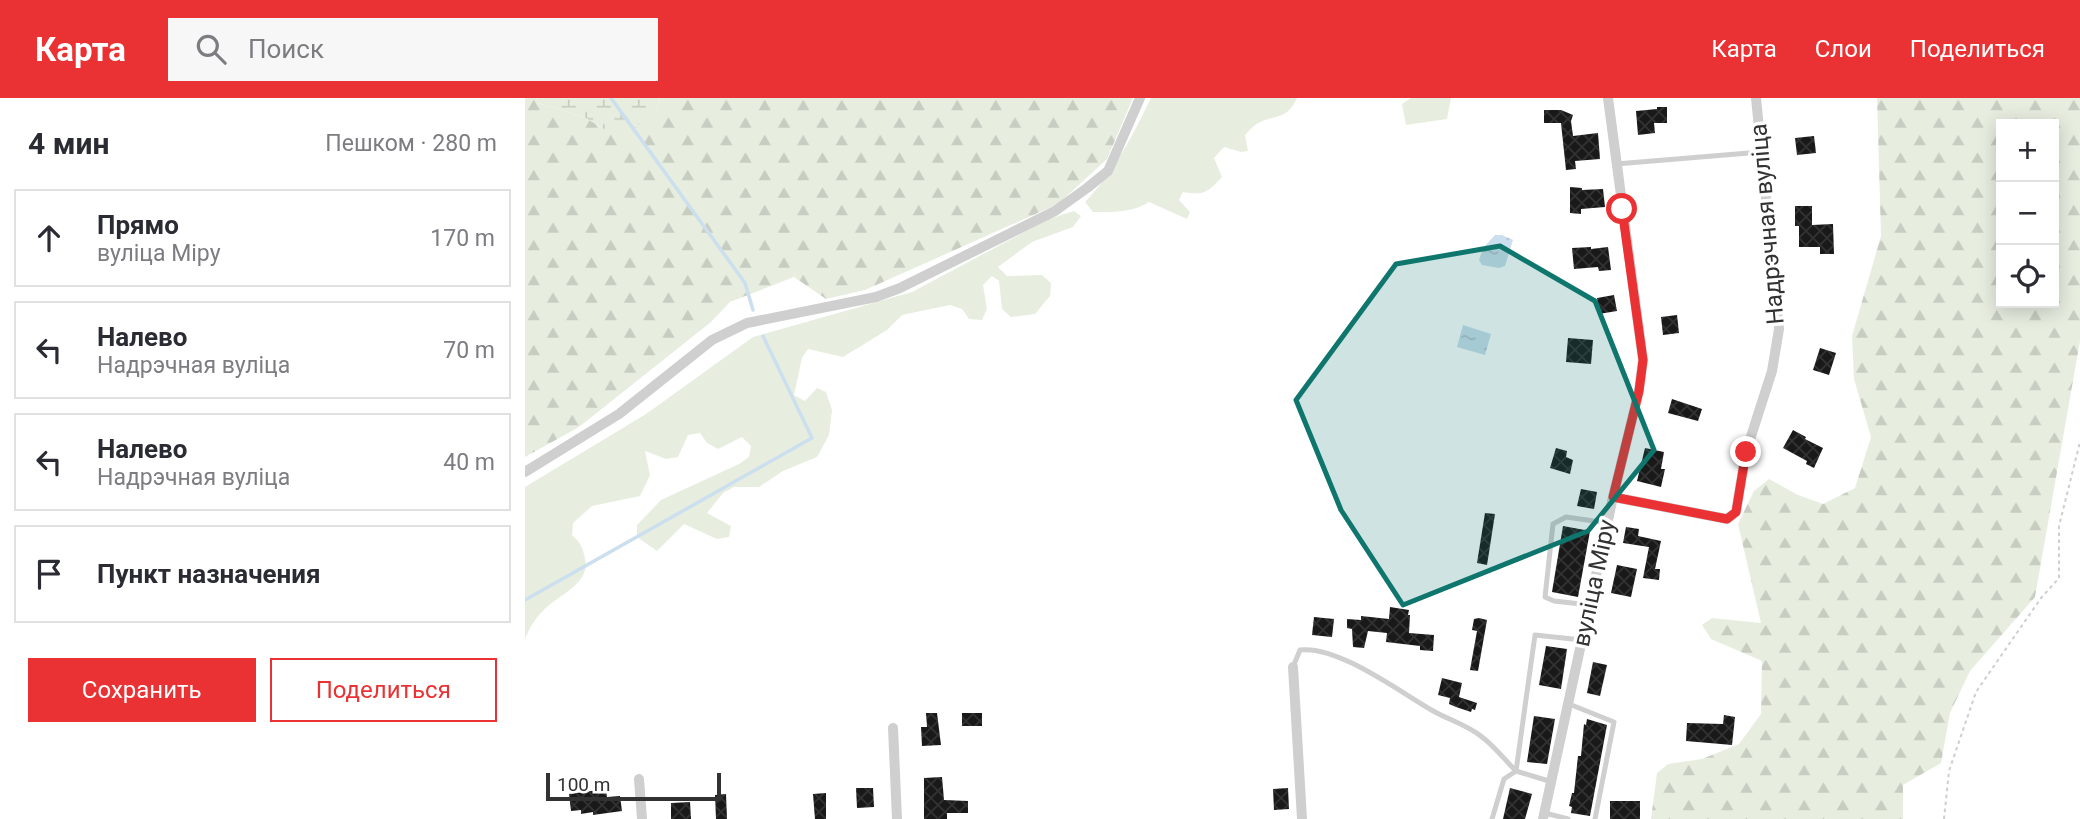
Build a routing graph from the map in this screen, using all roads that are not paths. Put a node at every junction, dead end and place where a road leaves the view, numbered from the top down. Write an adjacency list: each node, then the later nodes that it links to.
1 (1140, 98): 6 (street)
2 (1608, 98): 5 (street, вуліца Міру)
3 (1756, 98): 4 (street, Надрэчная вуліца)
4 (1761, 152): 5 (lane); 7 (street, Надрэчная вуліца)
5 (1616, 164): 7 (street, вуліца Міру)
6 (525, 472)
7 (1613, 497): 8 (street, вуліца Міру)
8 (1608, 523): 9 (street, вуліца Міру); 9 (lane)
9 (1590, 605): 10 (street, вуліца Міру)
10 (1582, 640): 12 (street, вуліца Міру); 14 (lane)
11 (1293, 667): 14 (lane); 20 (street)
12 (1569, 704): 16 (street, вуліца Міру); 23 (lane)
13 (893, 728): 19 (street)
14 (1516, 771): 16 (lane); 21 (lane)
15 (639, 779): 18 (street)
16 (1552, 782): 17 (street, вуліца Міру)
17 (1544, 816): 22 (lane)
18 (642, 819)
19 (897, 819)
20 (1303, 819)
21 (1492, 819)
22 (1568, 819)
23 (1595, 819)

